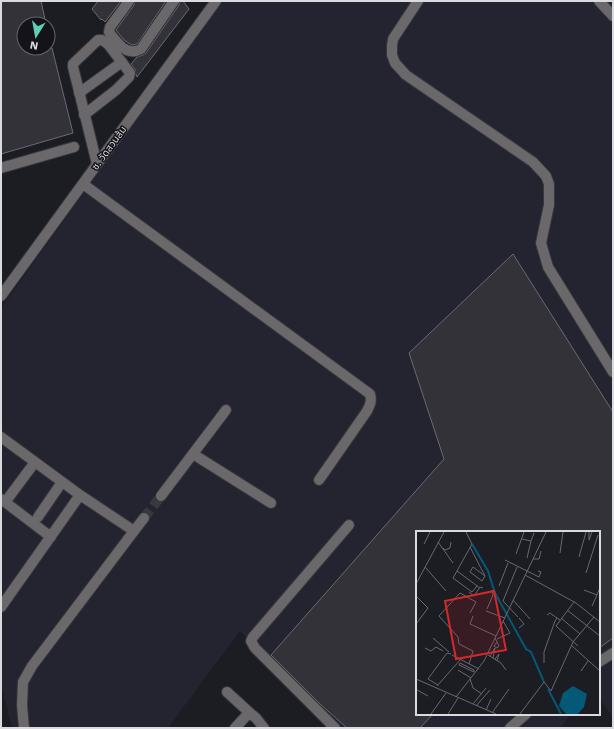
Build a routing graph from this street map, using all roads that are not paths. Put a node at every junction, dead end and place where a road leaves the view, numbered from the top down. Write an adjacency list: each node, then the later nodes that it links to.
1 (129, 1): 2 (street)
2 (174, 1)
3 (216, 1): 11 (street, ซ. วัดสวนส้ม)
4 (418, 1): 15 (street)
5 (599, 1): 6 (street)
6 (613, 16)
7 (122, 62): 8 (street); 8 (street); 9 (street)
8 (79, 93): 9 (street)
9 (84, 115): 11 (street)
10 (74, 147): 12 (street)
11 (97, 164): 13 (street, ซ. วัดสวนส้ม)
12 (1, 168)
13 (83, 184): 14 (street, ซ. วัดสวนส้ม); 20 (street)
14 (1, 296)
15 (613, 372)
16 (226, 410): 18 (street)
17 (1, 437): 19 (street)
18 (193, 454): 23 (street); 25 (street)
19 (35, 462): 21 (street); 24 (street)
20 (319, 480)
21 (62, 482): 22 (street); 26 (street)
22 (80, 495): 29 (street); 30 (street)
23 (161, 496)
24 (5, 498): 30 (street)
25 (271, 503)
26 (38, 517)
27 (144, 518): 29 (street)
28 (349, 525): 40 (street)
29 (134, 531): 37 (street)
30 (51, 537): 31 (street)
31 (1, 607)
32 (613, 653): 33 (street)
33 (600, 661)
34 (227, 692): 35 (street)
35 (250, 714): 38 (street); 39 (street)
36 (525, 715): 41 (street)
37 (24, 728)
38 (235, 728)
39 (264, 728)
40 (335, 728)
41 (510, 728)

